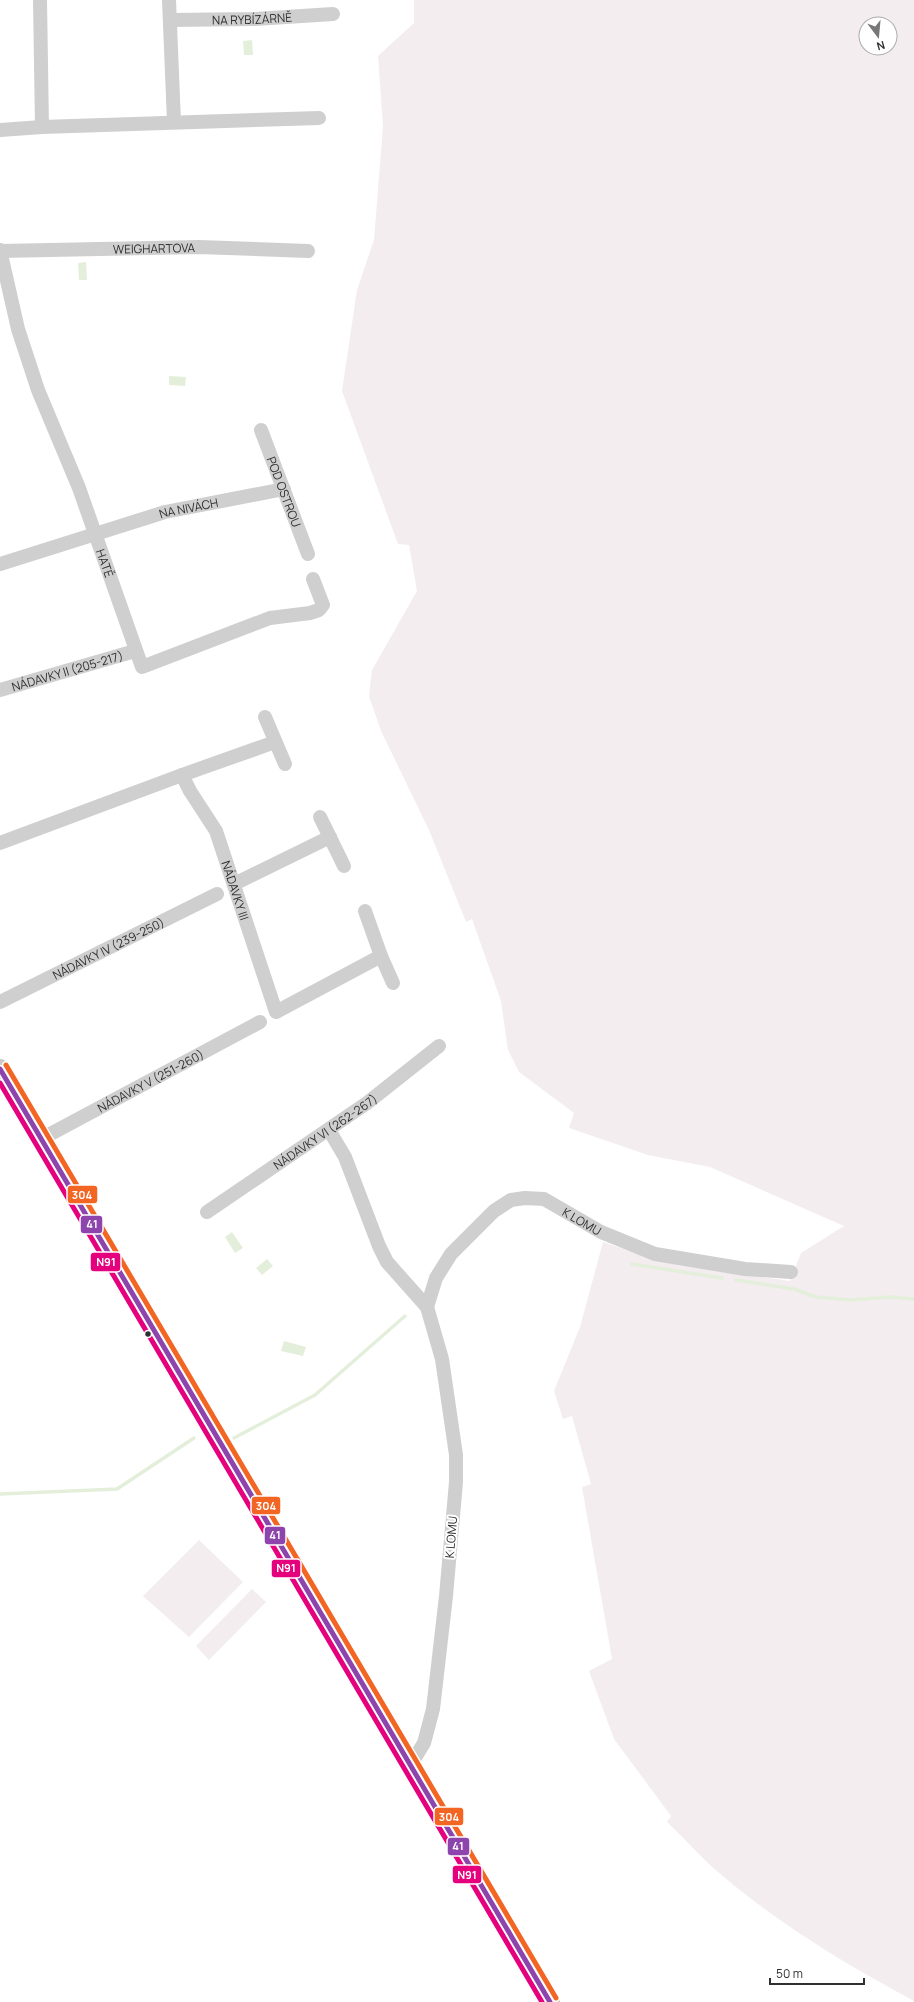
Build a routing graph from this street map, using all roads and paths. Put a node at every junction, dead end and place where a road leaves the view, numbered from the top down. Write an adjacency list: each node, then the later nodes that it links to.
1 (40, 0): 7 (street)
2 (169, 0): 4 (street)
3 (333, 14): 4 (street, NA RYBÍZÁRNĚ)
4 (170, 20): 6 (street)
5 (318, 118): 6 (street)
6 (174, 122): 7 (street)
7 (42, 127): 8 (street)
8 (0, 130)
9 (0, 251): 10 (street, WEIGHARTOVA); 11 (street, HATĚ)
10 (308, 251)
11 (4, 289): 14 (street, HATĚ)
12 (261, 430): 13 (street, POD OSTROU)
13 (284, 489): 14 (street, NA NIVÁCH); 15 (street, POD OSTROU)
14 (95, 534): 16 (street, NA NIVÁCH); 18 (street, HATĚ)
15 (308, 554)
16 (0, 564)
17 (313, 579): 18 (street, HATĚ)
18 (135, 651): 19 (street, NÁDAVKY II (205-217))
19 (0, 690)
20 (265, 717): 21 (street)
21 (276, 742): 22 (street); 23 (street)
22 (285, 764)
23 (182, 775): 26 (street); 28 (street, NÁDAVKY III)
24 (320, 817): 25 (street)
25 (330, 837): 27 (street); 28 (street)
26 (0, 844)
27 (344, 866)
28 (234, 884): 31 (street, NÁDAVKY III)
29 (218, 894): 33 (street, NÁDAVKY IV (239-250))
30 (365, 911): 31 (street)
31 (381, 956): 32 (street)
32 (393, 983)
33 (0, 1002)
34 (260, 1022): 38 (street, NÁDAVKY V (251-260))
35 (439, 1046): 37 (street, NÁDAVKY VI (262-267))
36 (0, 1069): 38 (street)
37 (329, 1130): 39 (street, NÁDAVKY VI (262-267)); 41 (street, K LOMU)
38 (41, 1139): 42 (street)
39 (207, 1212)
40 (791, 1272): 41 (street, K LOMU)
41 (427, 1307): 42 (street, K LOMU)
42 (411, 1764): 43 (street)
43 (550, 2002)

